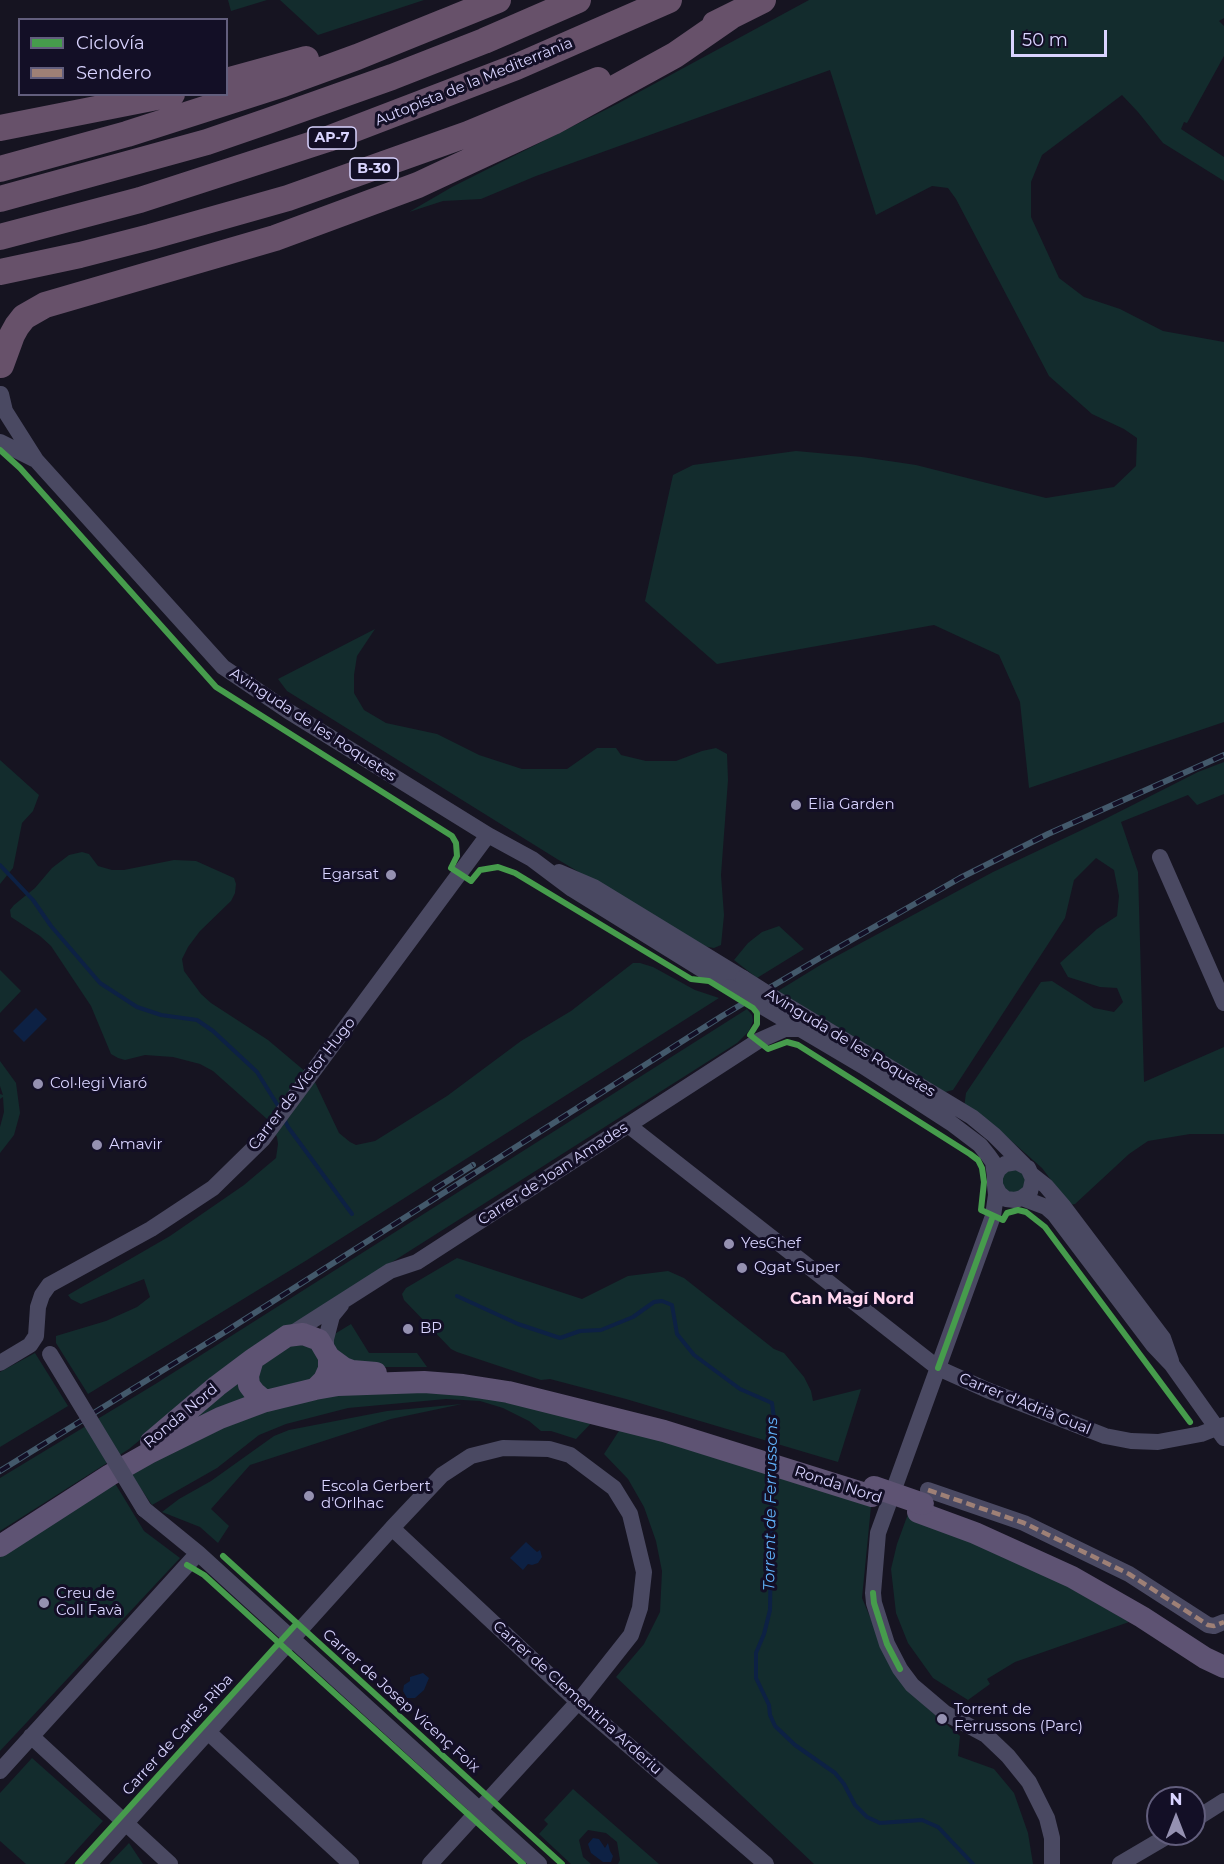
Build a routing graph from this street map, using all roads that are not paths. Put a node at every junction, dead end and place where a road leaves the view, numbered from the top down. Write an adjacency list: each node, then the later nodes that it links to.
1 (489, 0): 7 (highway)
2 (498, 0): 10 (highway)
3 (578, 0): 11 (highway, AP-7)
4 (669, 0): 12 (highway, Autopista de la Mediterrània / AP-7)
5 (763, 0): 6 (highway, B-30)
6 (730, 17): 13 (highway, B-30); 14 (highway)
7 (228, 80)
8 (162, 96): 9 (highway)
9 (0, 128)
10 (0, 169)
11 (0, 199)
12 (0, 237)
13 (0, 272)
14 (1, 363): 15 (street)
15 (1, 396): 17 (street, Avinguda de les Roquetes)
16 (0, 442): 17 (street, Avinguda de les Roquetes)
17 (36, 460): 18 (street, Avinguda de les Roquetes)
18 (488, 835): 20 (street, Avinguda de les Roquetes); 36 (street, Carrer de Víctor Hugo)
19 (1160, 857): 24 (street)
20 (538, 864): 21 (street, Avinguda de les Roquetes); 22 (street)
21 (639, 931): 22 (street, Avinguda de les Roquetes); 23 (street, Avinguda de les Roquetes)
22 (719, 964): 23 (street, Avinguda de les Roquetes)
23 (751, 992): 25 (street, Avinguda de les Roquetes); 29 (street, Avinguda de les Roquetes)
24 (1224, 1003)
25 (779, 1016): 26 (street, Avinguda de les Roquetes); 27 (street, Carrer de Joan Amades)
26 (799, 1029): 27 (street, Carrer de Joan Amades); 28 (street, Avinguda de les Roquetes)
27 (758, 1041): 30 (street, Carrer de Joan Amades)
28 (866, 1068): 29 (street, Avinguda de les Roquetes); 31 (street, Avinguda de les Roquetes)
29 (950, 1103): 31 (street, Avinguda de les Roquetes); 32 (street, Avinguda de les Roquetes)
30 (628, 1125): 35 (street, Carrer de Joan Amades); 42 (street, Carrer d'Adrià Gual)
31 (980, 1145): 33 (street, Avinguda de les Roquetes)
32 (1028, 1170): 33 (street); 34 (street); 41 (street, Avinguda de les Roquetes)
33 (995, 1181): 34 (street); 42 (street)
34 (1022, 1198): 41 (street, Avinguda de les Roquetes)
35 (345, 1300): 37 (street, Carrer de Joan Amades); 38 (street, Carrer de Joan Amades)
36 (36, 1336): 40 (street); 51 (street, Carrer de Josep Vicenç Foix, bridge)
37 (287, 1336): 38 (main road, Ronda Nord); 39 (main road, Ronda Nord)
38 (328, 1354): 43 (main road); 46 (main road, Ronda Nord)
39 (253, 1359): 44 (main road); 47 (main road, Ronda Nord)
40 (0, 1363)
41 (1172, 1365): 45 (street, Avinguda de les Roquetes)
42 (938, 1368): 45 (street, Carrer d'Adrià Gual); 71 (street)
43 (315, 1389): 44 (main road, Ronda Nord); 46 (main road, Ronda Nord)
44 (268, 1400): 47 (main road, Ronda Nord)
45 (1222, 1430)
46 (774, 1459): 48 (main road, Ronda Nord)
47 (110, 1475): 50 (main road, Ronda Nord)
48 (923, 1502): 52 (street); 54 (main road, Ronda Nord); 55 (main road, Ronda Nord)
49 (392, 1528): 53 (street, Carrer de Carles Riba); 56 (street, Carrer de Clementina Arderiu); 56 (street, Carrer de Carles Riba)
50 (0, 1546)
51 (198, 1553): 53 (street, Carrer de Josep Vicenç Foix); 58 (street)
52 (1224, 1623)
53 (292, 1640): 57 (street, Carrer de Carles Riba); 61 (street, Carrer de Josep Vicenç Foix)
54 (1224, 1657)
55 (1224, 1667)
56 (578, 1701): 61 (street, Carrer de Carles Riba); 65 (street, Carrer de Clementina Arderiu)
57 (208, 1732): 63 (street, Carrer de Carles Riba); 68 (street)
58 (31, 1736): 59 (street); 63 (street)
59 (0, 1771)
60 (1224, 1801): 62 (street)
61 (479, 1810): 69 (street, Carrer de Carles Riba); 70 (street, Carrer de Josep Vicenç Foix)
62 (1206, 1812)
63 (127, 1824): 66 (street, Carrer de Carles Riba); 67 (street)
64 (1151, 1846): 72 (street); 73 (street)
65 (761, 1862)
66 (89, 1864)
67 (170, 1864)
68 (351, 1864)
69 (430, 1864)
70 (540, 1864)
71 (1052, 1864)
72 (1120, 1864)
73 (1131, 1864)

